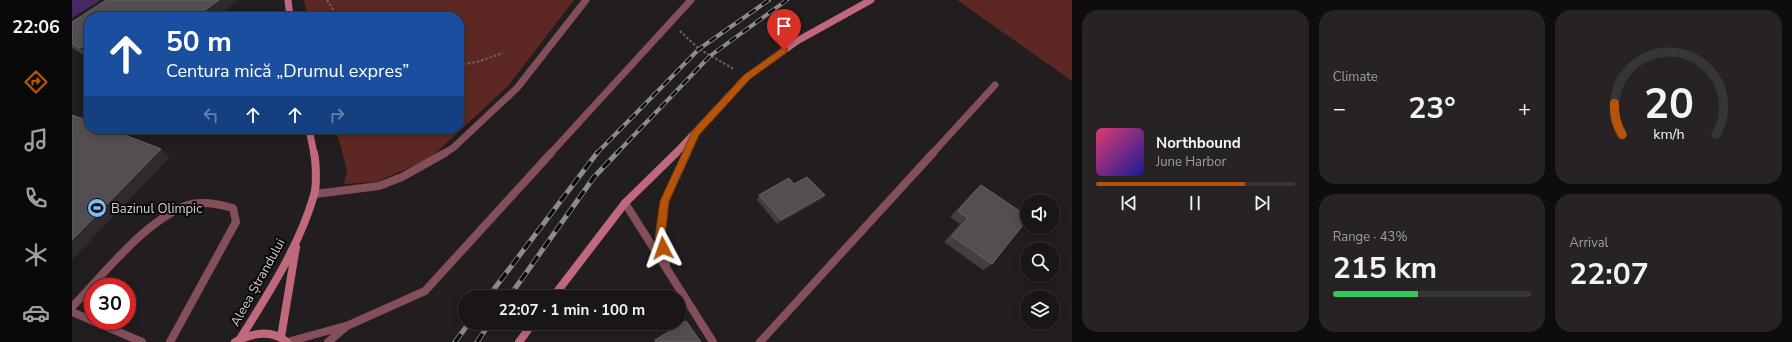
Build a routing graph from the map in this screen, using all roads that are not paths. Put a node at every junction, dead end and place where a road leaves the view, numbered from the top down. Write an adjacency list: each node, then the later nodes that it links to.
1 (288, 0): 5 (main road)
2 (586, 0): 9 (street)
3 (691, 0): 17 (street)
4 (871, 0): 7 (main road)
5 (289, 12)
6 (995, 85): 27 (street)
7 (696, 133): 10 (main road); 12 (street)
8 (311, 134): 9 (main road, Aleea Ștrandului)
9 (315, 194): 11 (main road, Aleea Ștrandului)
10 (626, 203): 12 (street); 13 (main road)
11 (297, 238): 20 (main road, Aleea Ștrandului); 21 (main road, Aleea Ștrandului)
12 (668, 270): 26 (street)
13 (558, 290)
14 (72, 307): 23 (street)
15 (72, 312): 16 (street)
16 (84, 317)
17 (349, 325): 21 (street); 24 (street)
18 (114, 330): 22 (street)
19 (528, 330): 25 (main road)
20 (238, 340): 21 (main road)
21 (285, 340)
22 (142, 342)
23 (170, 342)
24 (328, 342)
25 (519, 342)
26 (713, 342)
27 (760, 342)

